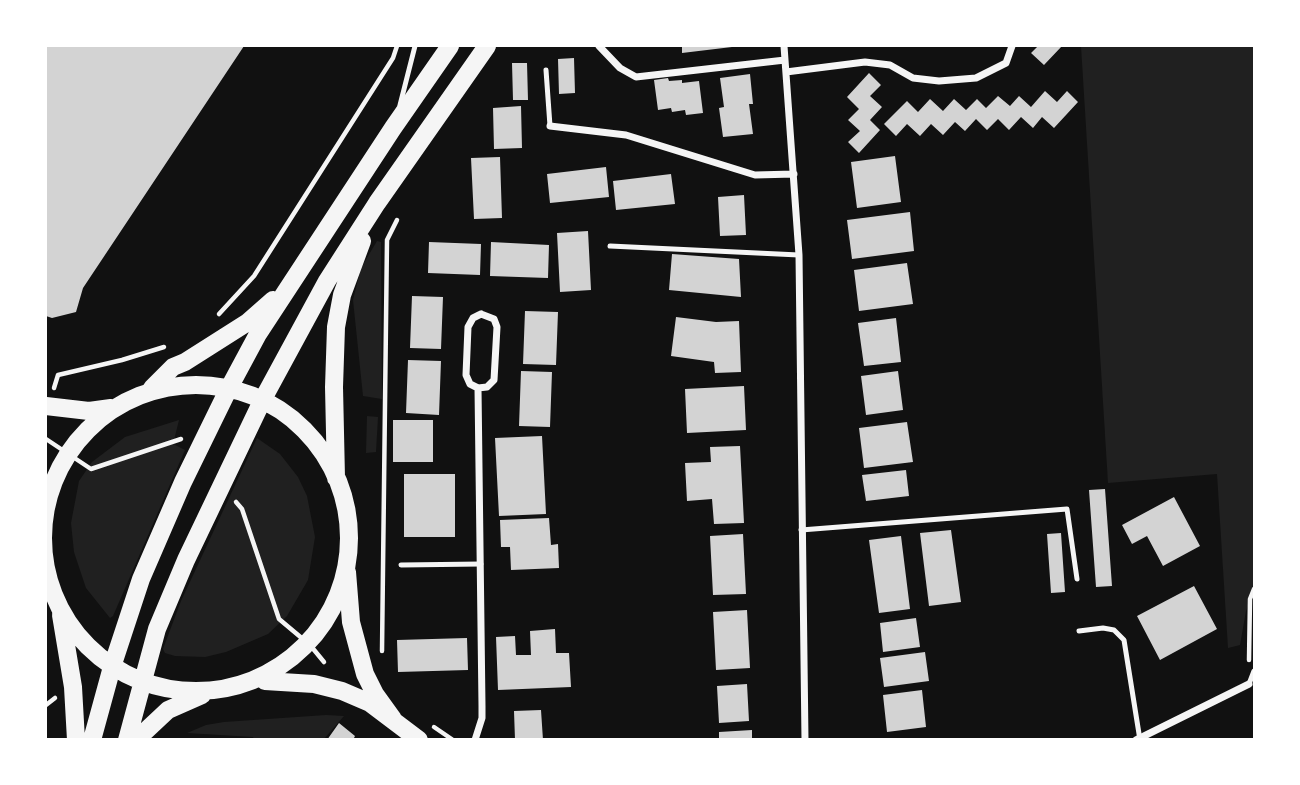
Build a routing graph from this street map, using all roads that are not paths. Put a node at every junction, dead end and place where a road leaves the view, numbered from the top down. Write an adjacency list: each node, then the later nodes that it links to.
1 (415, 46): 11 (lane)
2 (450, 46): 11 (main road)
3 (487, 46): 13 (main road)
4 (599, 46): 7 (street)
5 (784, 46): 7 (street)
6 (1012, 46): 9 (street)
7 (785, 60): 9 (street)
8 (546, 70): 10 (lane)
9 (786, 72): 12 (street)
10 (550, 126): 12 (street)
11 (393, 128): 16 (main road)
12 (794, 174): 15 (street)
13 (377, 203): 20 (main road); 24 (main road)
14 (610, 246): 15 (lane)
15 (799, 255): 25 (street)
16 (289, 286): 17 (main road); 18 (main road)
17 (152, 388): 18 (main road); 22 (main road)
18 (229, 388): 20 (main road); 32 (main road)
19 (478, 388): 19 (street); 27 (street)
20 (263, 399): 24 (main road); 35 (main road)
21 (46, 406): 22 (main road)
22 (111, 408): 23 (main road)
23 (47, 495): 30 (main road)
24 (338, 499): 26 (main road)
25 (802, 530): 29 (lane); 46 (street)
26 (344, 533): 34 (main road); 38 (main road)
27 (481, 564): 28 (lane); 45 (street)
28 (401, 565)
29 (1077, 579)
30 (58, 591): 32 (main road); 40 (main road)
31 (1079, 631): 39 (lane)
32 (111, 667): 35 (main road); 41 (main road)
33 (1255, 671): 36 (lane)
34 (261, 681): 37 (main road); 38 (main road)
35 (141, 682): 37 (main road); 42 (main road)
36 (1249, 684): 39 (street)
37 (212, 691): 43 (main road)
38 (393, 719): 44 (main road)
39 (1138, 739)
40 (76, 740)
41 (92, 740)
42 (127, 740)
43 (136, 740)
44 (419, 740)
45 (475, 740)
46 (805, 740)

